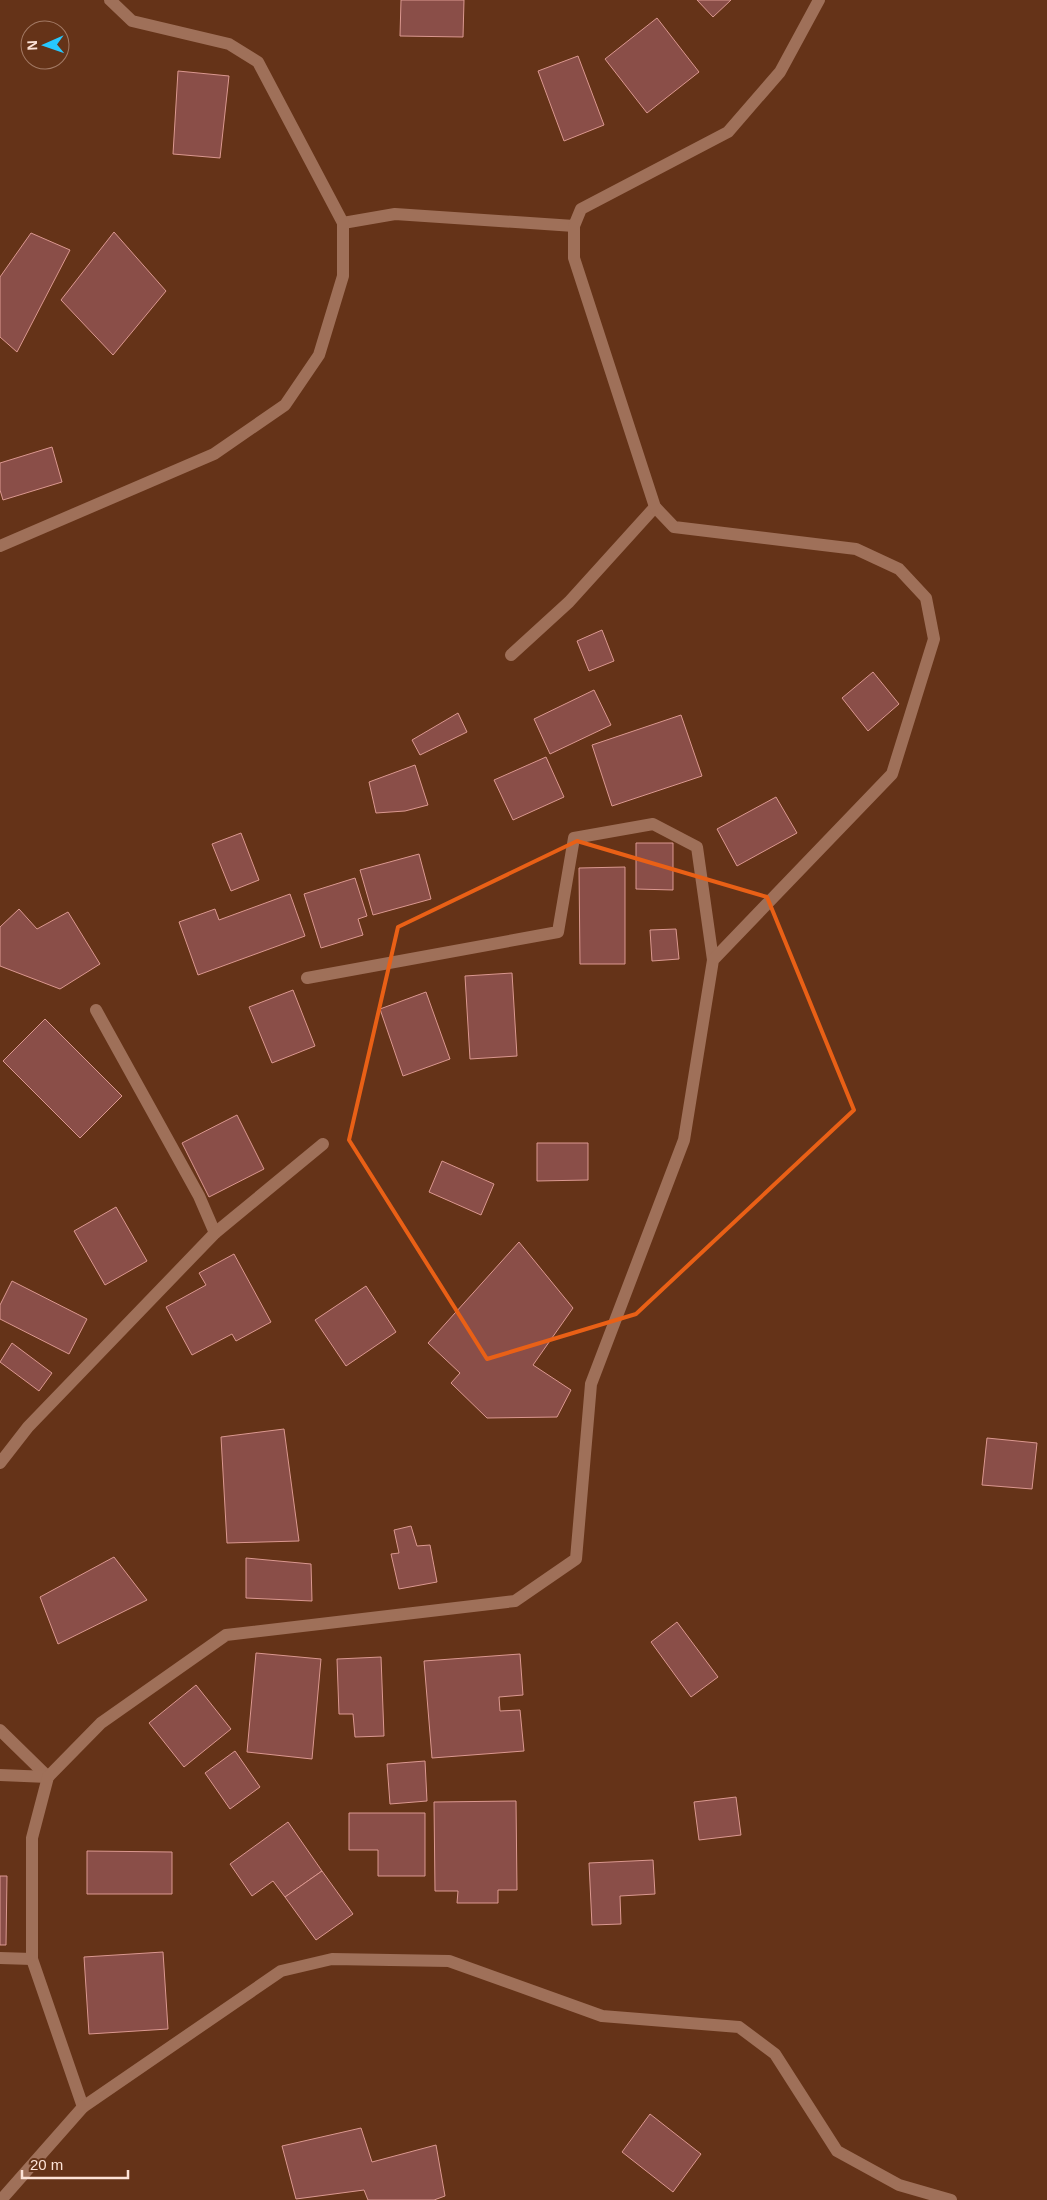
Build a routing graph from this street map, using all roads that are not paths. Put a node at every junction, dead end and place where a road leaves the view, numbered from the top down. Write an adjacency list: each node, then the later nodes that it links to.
1 (110, 0): 3 (street)
2 (819, 0): 4 (street)
3 (343, 223): 4 (street); 6 (street)
4 (574, 226): 5 (street)
5 (655, 508): 7 (street); 8 (street)
6 (0, 546)
7 (511, 655)
8 (713, 960): 9 (street); 16 (street)
9 (307, 978)
10 (96, 1010): 12 (street)
11 (323, 1144): 12 (street)
12 (215, 1233): 13 (street)
13 (0, 1464)
14 (0, 1730): 16 (street)
15 (0, 1775): 16 (street)
16 (48, 1777): 18 (street)
17 (0, 1958): 18 (street)
18 (32, 1959): 19 (street)
19 (83, 2107): 20 (street); 21 (street)
20 (1, 2200)
21 (951, 2200)

